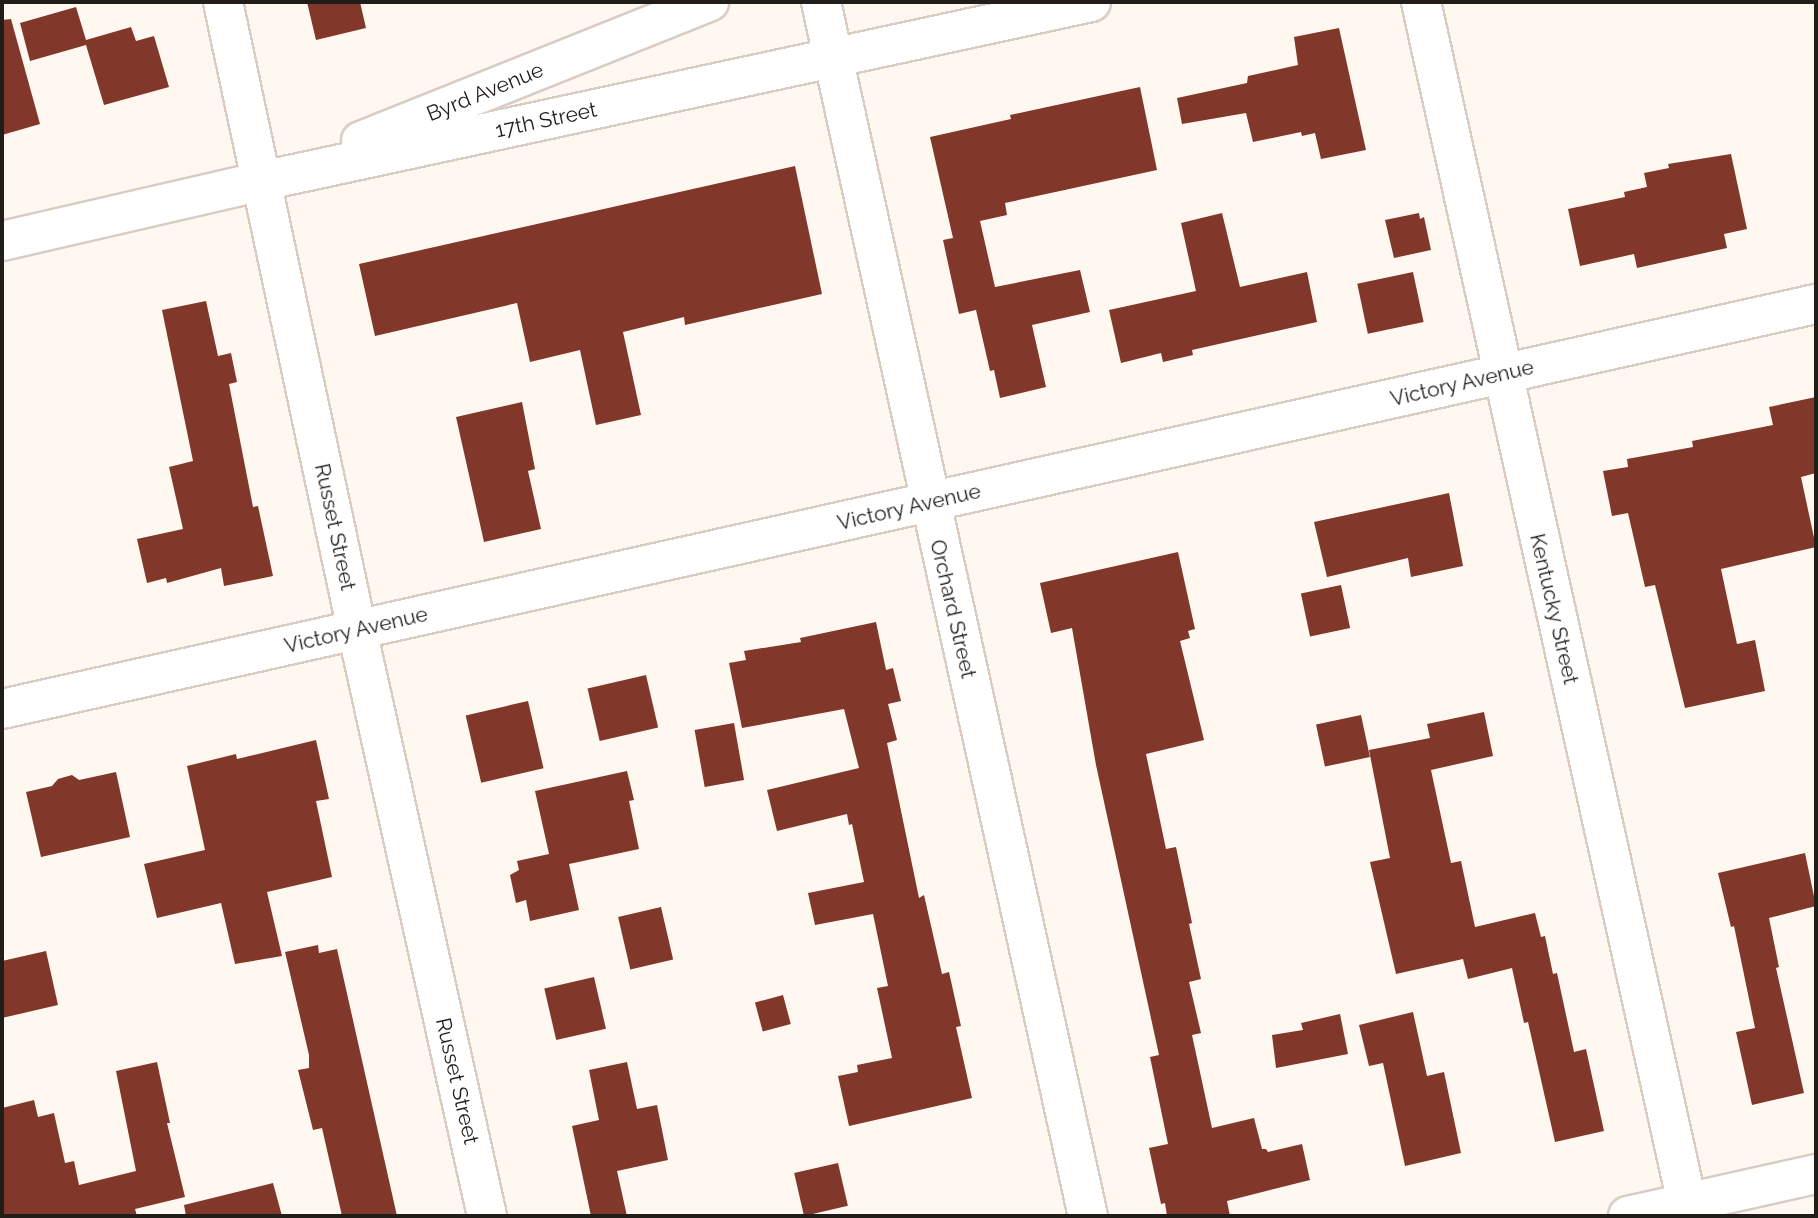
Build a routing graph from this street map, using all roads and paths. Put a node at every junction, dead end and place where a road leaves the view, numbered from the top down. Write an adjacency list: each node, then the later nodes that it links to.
1 (223, 2): 7 (street, Russet Street)
2 (709, 2): 7 (street, Byrd Avenue)
3 (821, 2): 6 (street, Orchard Street)
4 (1091, 2): 6 (street, 17th Street)
5 (1421, 2): 10 (street, Kentucky Street)
6 (833, 59): 7 (street, 17th Street); 11 (street, Orchard Street)
7 (262, 181): 8 (street, 17th Street); 12 (street, Russet Street)
8 (2, 241)
9 (1816, 304): 10 (street, Victory Avenue)
10 (1502, 374): 11 (street, Victory Avenue); 15 (street, Kentucky Street)
11 (930, 502): 12 (street, Victory Avenue); 17 (street, Orchard Street)
12 (357, 630): 13 (street, Victory Avenue); 16 (street, Russet Street)
13 (2, 709)
14 (1816, 1174): 15 (street)
15 (1688, 1210): 18 (street)
16 (487, 1216)
17 (1088, 1216)
18 (1628, 1216)

